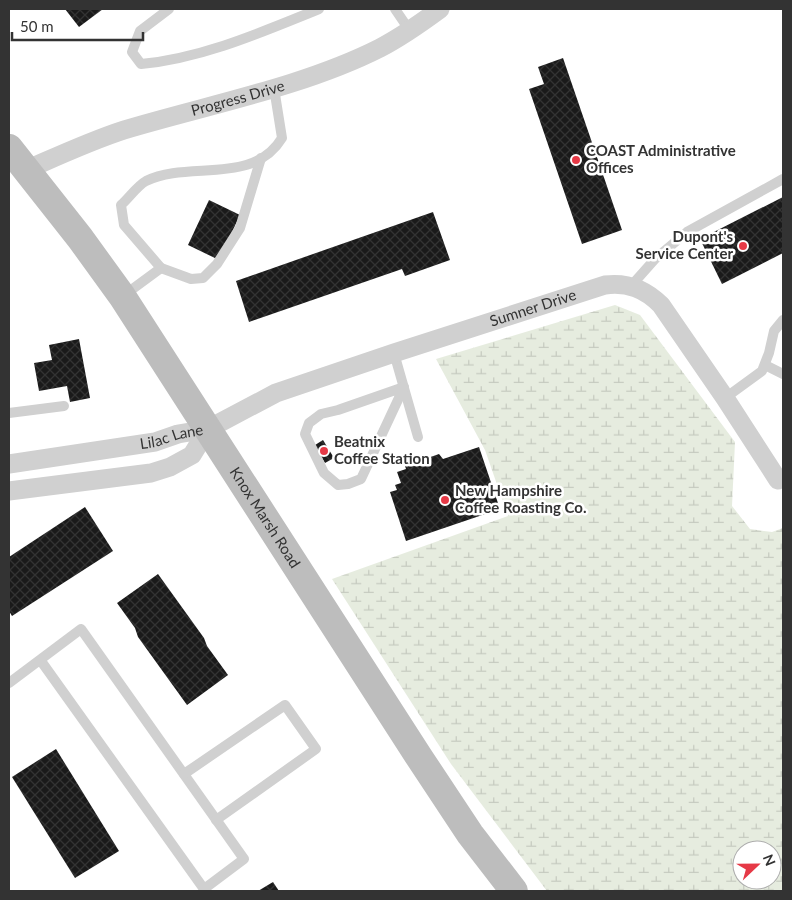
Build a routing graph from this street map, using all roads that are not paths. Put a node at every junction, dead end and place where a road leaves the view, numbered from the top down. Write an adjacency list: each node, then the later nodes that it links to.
1 (170, 9): 2 (lane)
2 (319, 9)
3 (395, 9): 5 (lane)
4 (440, 9): 5 (street, Progress Drive)
5 (410, 31): 6 (street, Progress Drive)
6 (274, 88): 8 (lane); 9 (street, Progress Drive)
7 (9, 148): 9 (main road, Knox Marsh Road)
8 (262, 158): 11 (lane); 11 (lane)
9 (26, 170): 13 (main road, Knox Marsh Road)
10 (783, 179): 12 (lane)
11 (161, 268): 13 (lane)
12 (631, 286): 15 (street, Sumner Drive); 19 (street, Sumner Drive)
13 (122, 296): 22 (main road, Knox Marsh Road)
14 (783, 320): 16 (lane)
15 (394, 353): 18 (lane); 22 (street, Sumner Drive)
16 (765, 365): 17 (lane); 19 (lane)
17 (783, 374)
18 (404, 387): 18 (lane); 23 (lane)
19 (725, 398): 25 (street, Sumner Drive)
20 (64, 406): 21 (lane)
21 (9, 413)
22 (208, 429): 24 (street, Lilac Lane); 26 (street, Lilac Lane); 31 (main road, Knox Marsh Road)
23 (418, 437)
24 (9, 464)
25 (781, 484)
26 (9, 491)
27 (41, 661): 28 (lane); 29 (lane); 30 (lane)
28 (9, 683)
29 (184, 774): 30 (lane); 30 (lane)
30 (216, 820)
31 (514, 891)

